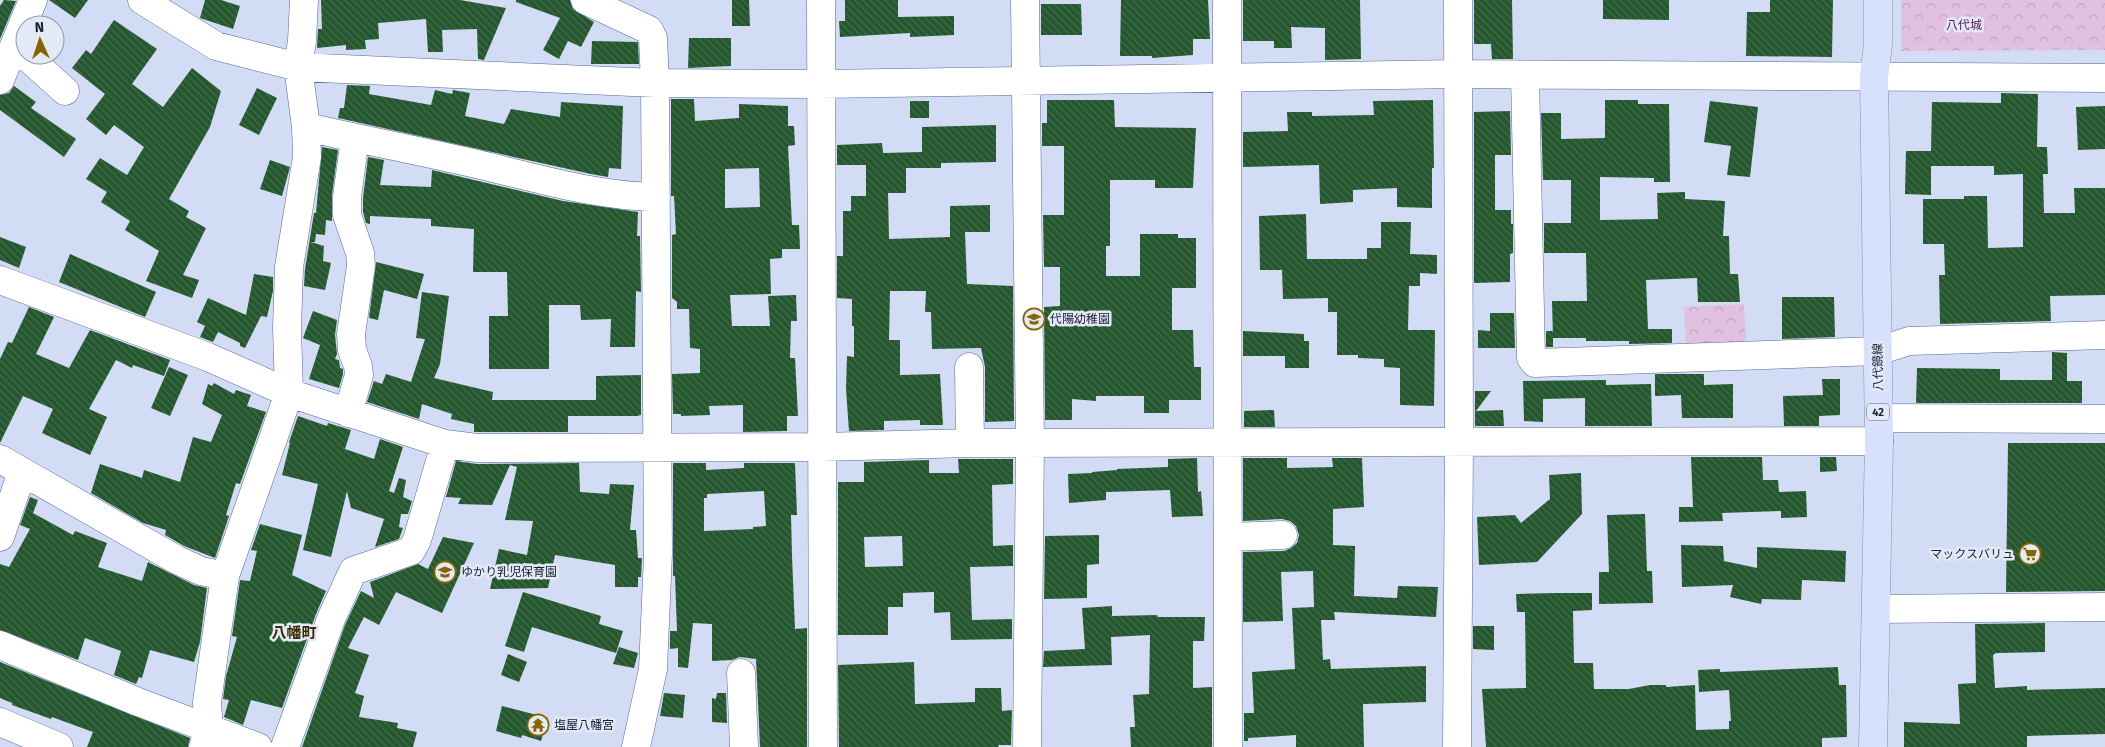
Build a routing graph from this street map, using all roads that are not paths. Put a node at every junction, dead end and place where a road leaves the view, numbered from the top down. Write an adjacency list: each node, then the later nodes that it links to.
1 (33, 0): 12 (street)
2 (142, 0): 15 (street)
3 (304, 0): 15 (street)
4 (585, 0): 11 (street)
5 (821, 0): 24 (street)
6 (1025, 0): 22 (street)
7 (1227, 0): 19 (street)
8 (1458, 0): 16 (street)
9 (1864, 0): 18 (main road, 八代鏡線 / 42)
10 (1878, 0): 18 (main road, 八代鏡線 / 42)
11 (629, 10): 23 (street)
12 (30, 15)
13 (15, 61): 21 (street)
14 (36, 65): 25 (street)
15 (298, 67): 23 (street); 26 (street)
16 (1458, 74): 17 (street); 19 (street); 39 (street)
17 (1525, 75): 18 (street); 31 (street)
18 (1874, 77): 20 (street); 31 (main road, 八代鏡線 / 42)
19 (1228, 78): 22 (street); 37 (street)
20 (2105, 78)
21 (0, 80)
22 (1026, 82): 24 (street); 41 (street)
23 (655, 83): 24 (street); 28 (street)
24 (821, 84): 42 (street)
25 (65, 91)
26 (306, 127): 27 (street); 33 (street)
27 (354, 138): 28 (street); 34 (street)
28 (656, 198): 43 (street)
29 (0, 280): 33 (street)
30 (2105, 336): 31 (street)
31 (1878, 351): 36 (main road, 八代鏡線 / 42)
32 (969, 367): 38 (street)
33 (289, 393): 34 (street); 48 (street)
34 (348, 413): 40 (street)
35 (2105, 419): 36 (street)
36 (1879, 430): 39 (street); 50 (main road, 八代鏡線 / 42)
37 (1227, 442): 39 (street); 41 (street); 47 (street)
38 (970, 443): 41 (street); 42 (street)
39 (1459, 443): 63 (street)
40 (445, 444): 43 (street); 57 (street)
41 (1030, 444): 61 (street)
42 (822, 446): 43 (street); 60 (street)
43 (656, 447): 58 (street)
44 (11, 466): 46 (street); 48 (street)
45 (1283, 535): 47 (street)
46 (0, 537)
47 (1228, 537): 62 (street)
48 (226, 576): 54 (street)
49 (2105, 606): 50 (street)
50 (1876, 609): 64 (main road, 八代鏡線 / 42)
51 (0, 645): 54 (street)
52 (741, 673): 59 (street)
53 (0, 722): 55 (street)
54 (206, 738): 56 (street)
55 (59, 747)
56 (258, 747)
57 (285, 747)
58 (636, 747)
59 (744, 747)
60 (823, 747)
61 (1027, 747)
62 (1228, 747)
63 (1457, 747)
64 (1873, 747)

